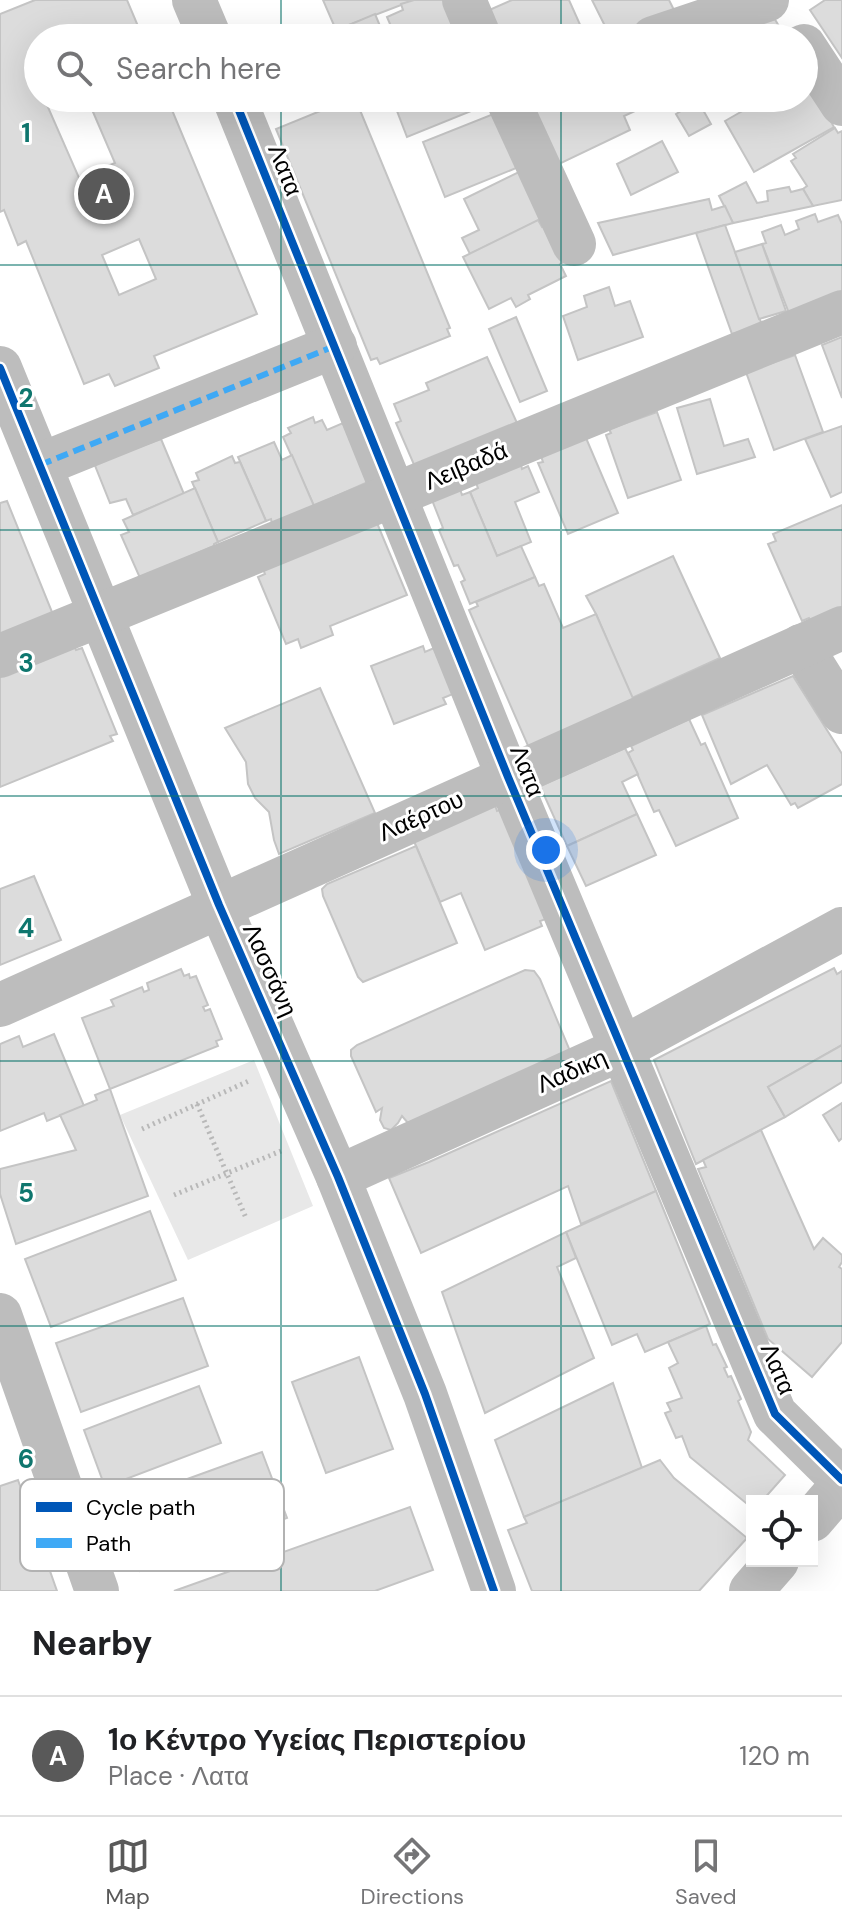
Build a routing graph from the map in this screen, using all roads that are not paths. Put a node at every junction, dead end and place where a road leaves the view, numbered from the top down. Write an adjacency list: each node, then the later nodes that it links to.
1 (194, 0): 5 (street)
2 (464, 0): 6 (street)
3 (767, 0): 7 (street)
4 (774, 0): 8 (street)
5 (204, 24)
6 (474, 24)
7 (695, 24)
8 (790, 24)
9 (818, 67): 10 (street)
10 (842, 104)
11 (240, 112): 15 (street, Λατα)
12 (513, 112): 13 (street)
13 (574, 244)
14 (842, 312): 18 (street, Λειβαδά)
15 (335, 346): 17 (street); 18 (street, Λατα)
16 (0, 368): 17 (street, Λασσάνη)
17 (40, 465): 19 (street, Λασσάνη)
18 (395, 496): 19 (street, Λειβαδά); 24 (street, Λατα)
19 (101, 616): 22 (street, Λειβαδά); 25 (street, Λασσάνη)
20 (842, 628): 21 (street, Λαέρτου)
21 (801, 646): 23 (street); 24 (street, Λαέρτου)
22 (0, 656)
23 (842, 712)
24 (508, 777): 25 (street, Λαέρτου); 28 (street, Λατα)
25 (219, 905): 27 (street, Λαέρτου); 29 (street, Λασσάνη)
26 (842, 929): 28 (street, Λαδικη)
27 (0, 1005)
28 (621, 1049): 29 (street, Λαδικη); 32 (street, Λατα)
29 (338, 1177): 37 (street, Λασσάνη)
30 (0, 1315): 31 (street)
31 (58, 1479)
32 (842, 1482): 33 (street)
33 (818, 1512)
34 (772, 1567): 38 (street)
35 (90, 1571): 36 (street)
36 (97, 1591)
37 (494, 1591)
38 (751, 1591)

